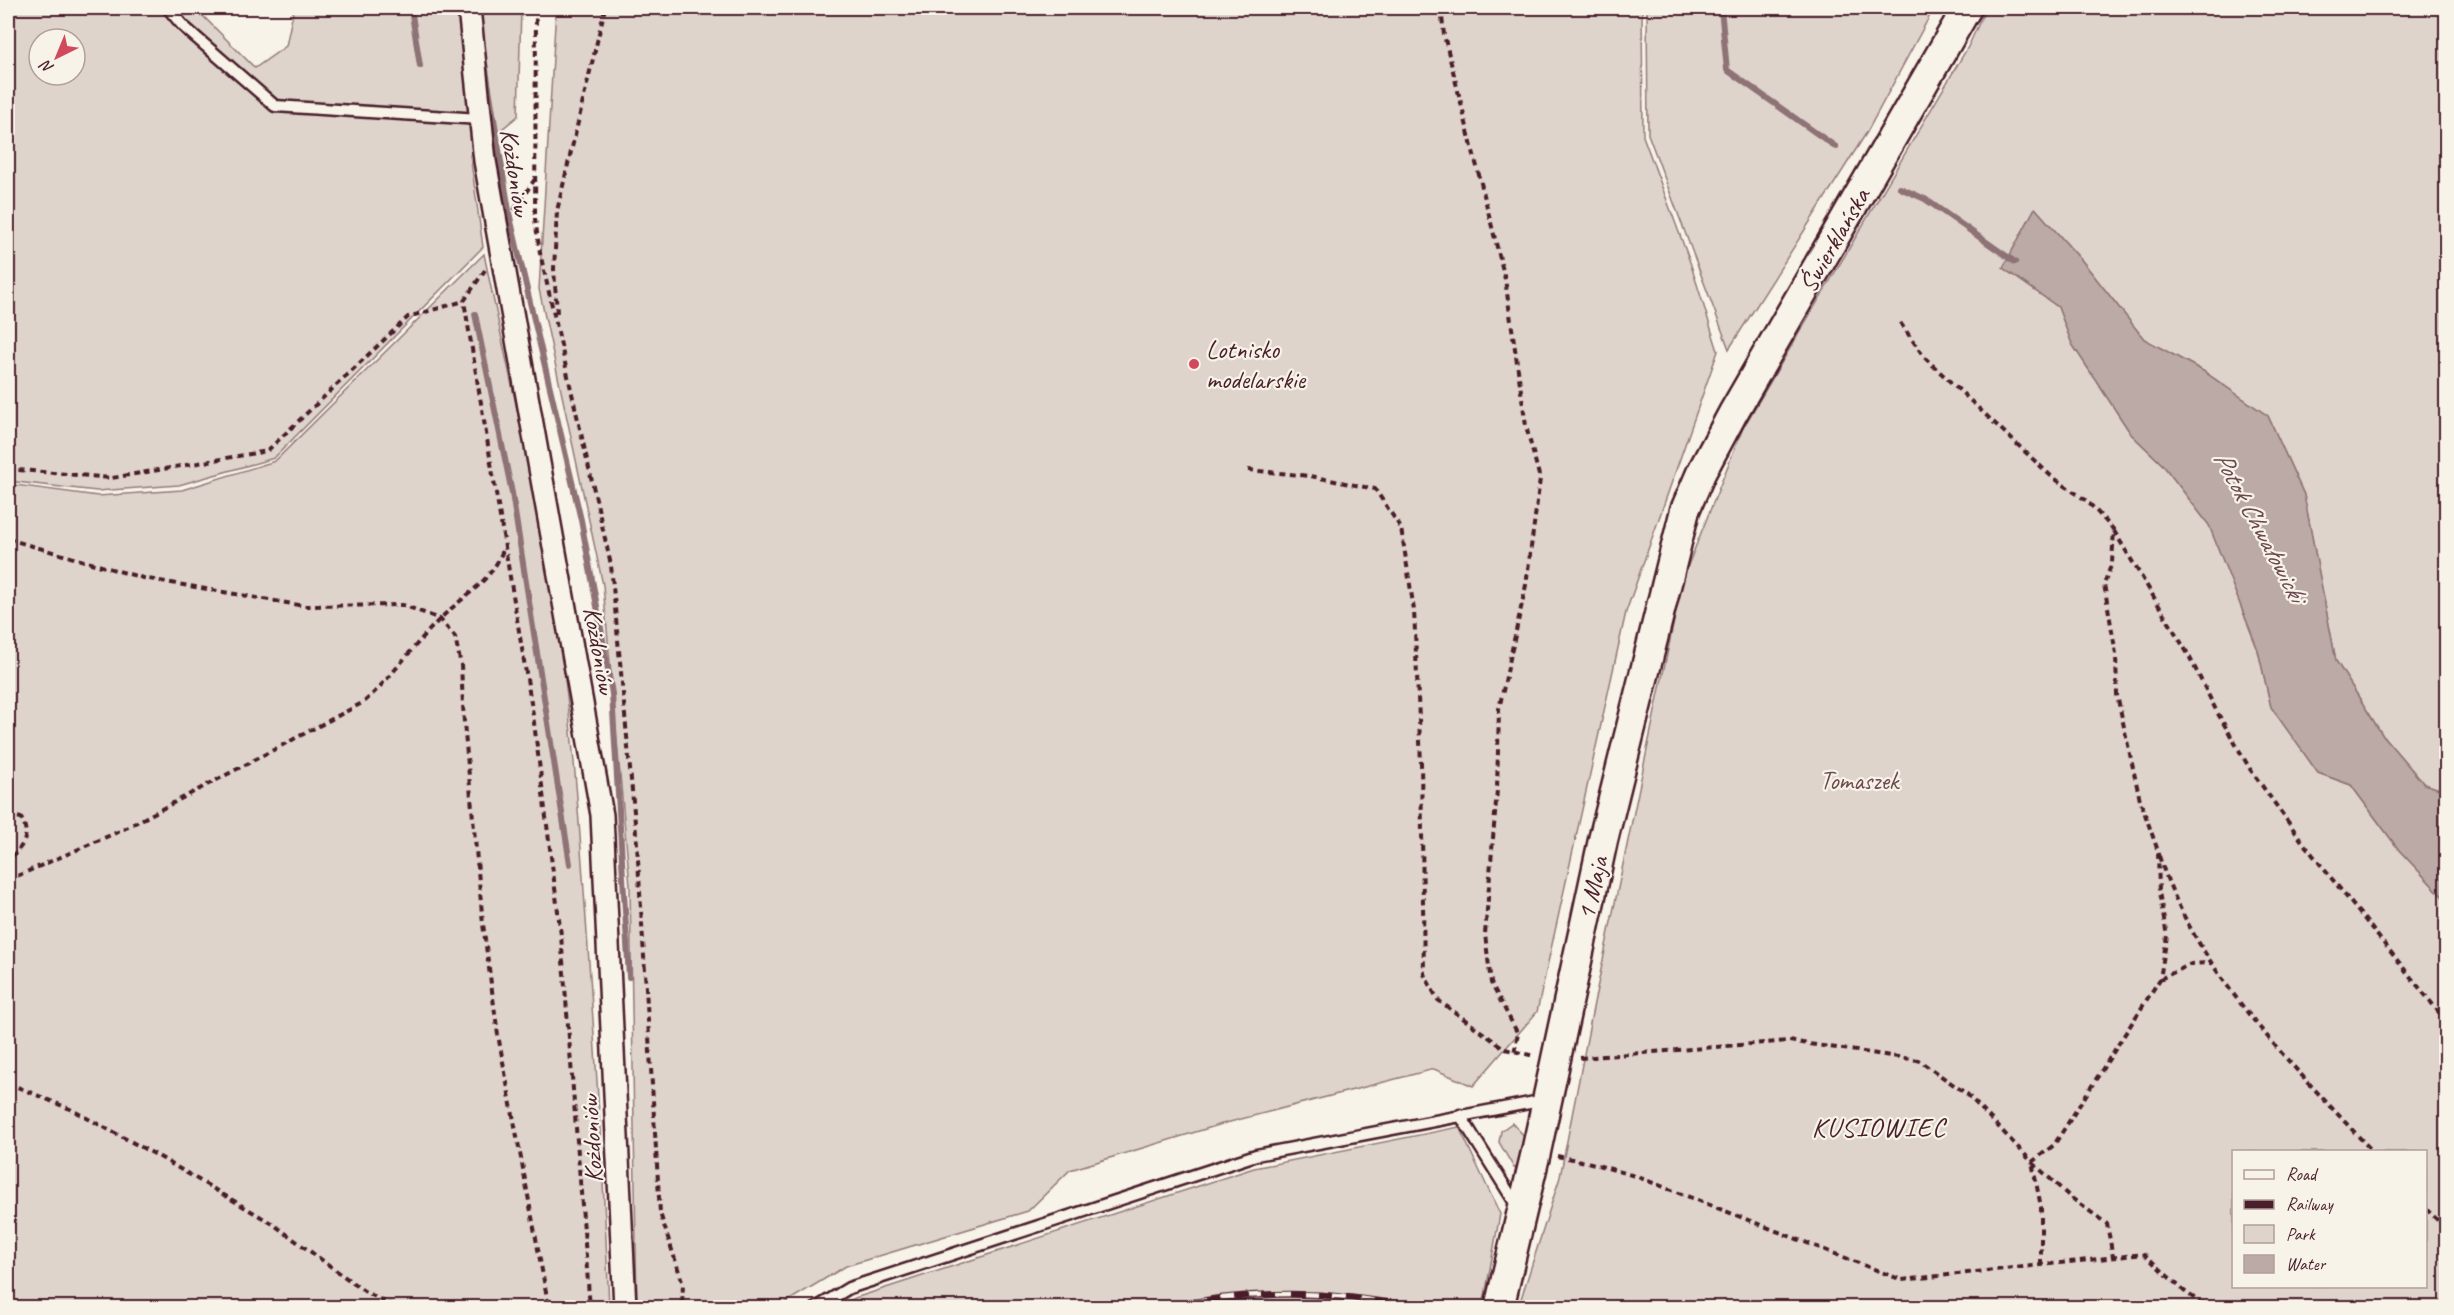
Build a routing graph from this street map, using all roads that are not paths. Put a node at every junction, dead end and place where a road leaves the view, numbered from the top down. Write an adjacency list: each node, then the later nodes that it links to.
1 (168, 8): 4 (lane)
2 (469, 8): 4 (street, Kożdoniów)
3 (1967, 8): 5 (main road, Świerklańska)
4 (480, 119): 10 (street, Kożdoniów)
5 (1701, 473): 6 (main road, 1 Maja)
6 (1545, 1100): 7 (lane); 8 (main road, 1 Maja)
7 (1460, 1115): 8 (lane); 11 (lane)
8 (1521, 1211): 9 (main road, 1 Maja)
9 (1501, 1298)
10 (625, 1308)
11 (816, 1308)

